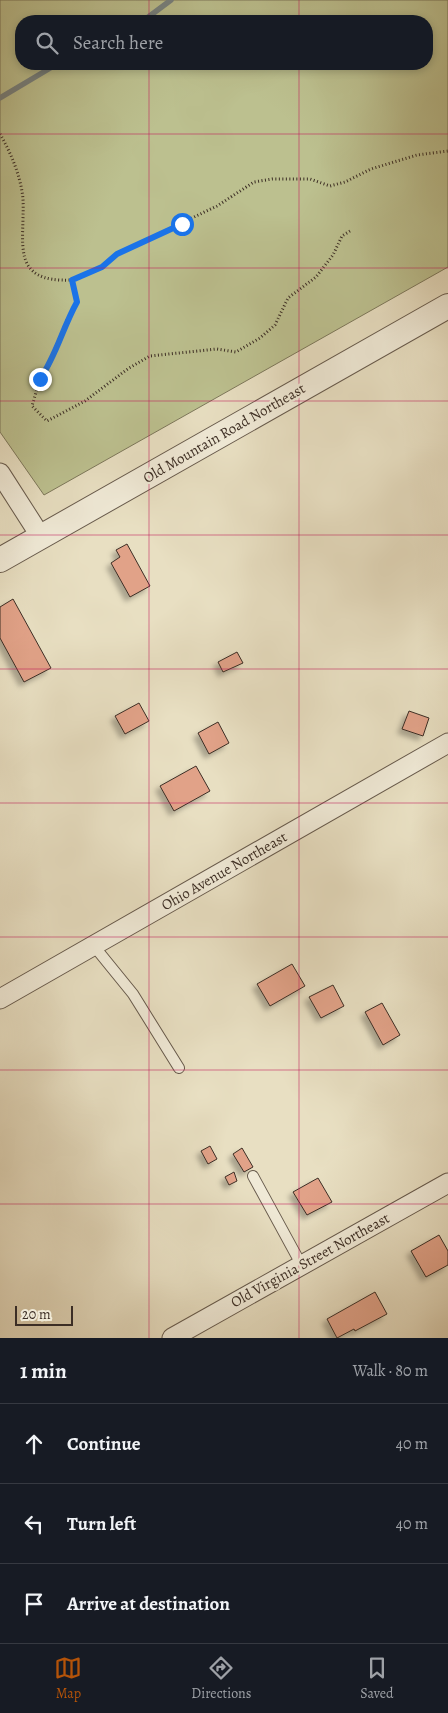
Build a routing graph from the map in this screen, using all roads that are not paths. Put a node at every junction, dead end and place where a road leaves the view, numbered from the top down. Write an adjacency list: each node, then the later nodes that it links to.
1 (448, 306): 3 (street, Old Mountain Road Northeast)
2 (0, 473): 3 (street)
3 (41, 537): 4 (street, Old Mountain Road Northeast)
4 (0, 560)
5 (448, 742): 6 (street, Ohio Avenue Northeast)
6 (94, 946): 7 (street, Ohio Avenue Northeast); 8 (lane)
7 (0, 999)
8 (180, 1068)
9 (252, 1176): 11 (lane)
10 (448, 1183): 11 (street, Old Virginia Street Northeast)
11 (301, 1264): 12 (street, Old Virginia Street Northeast)
12 (172, 1338)

